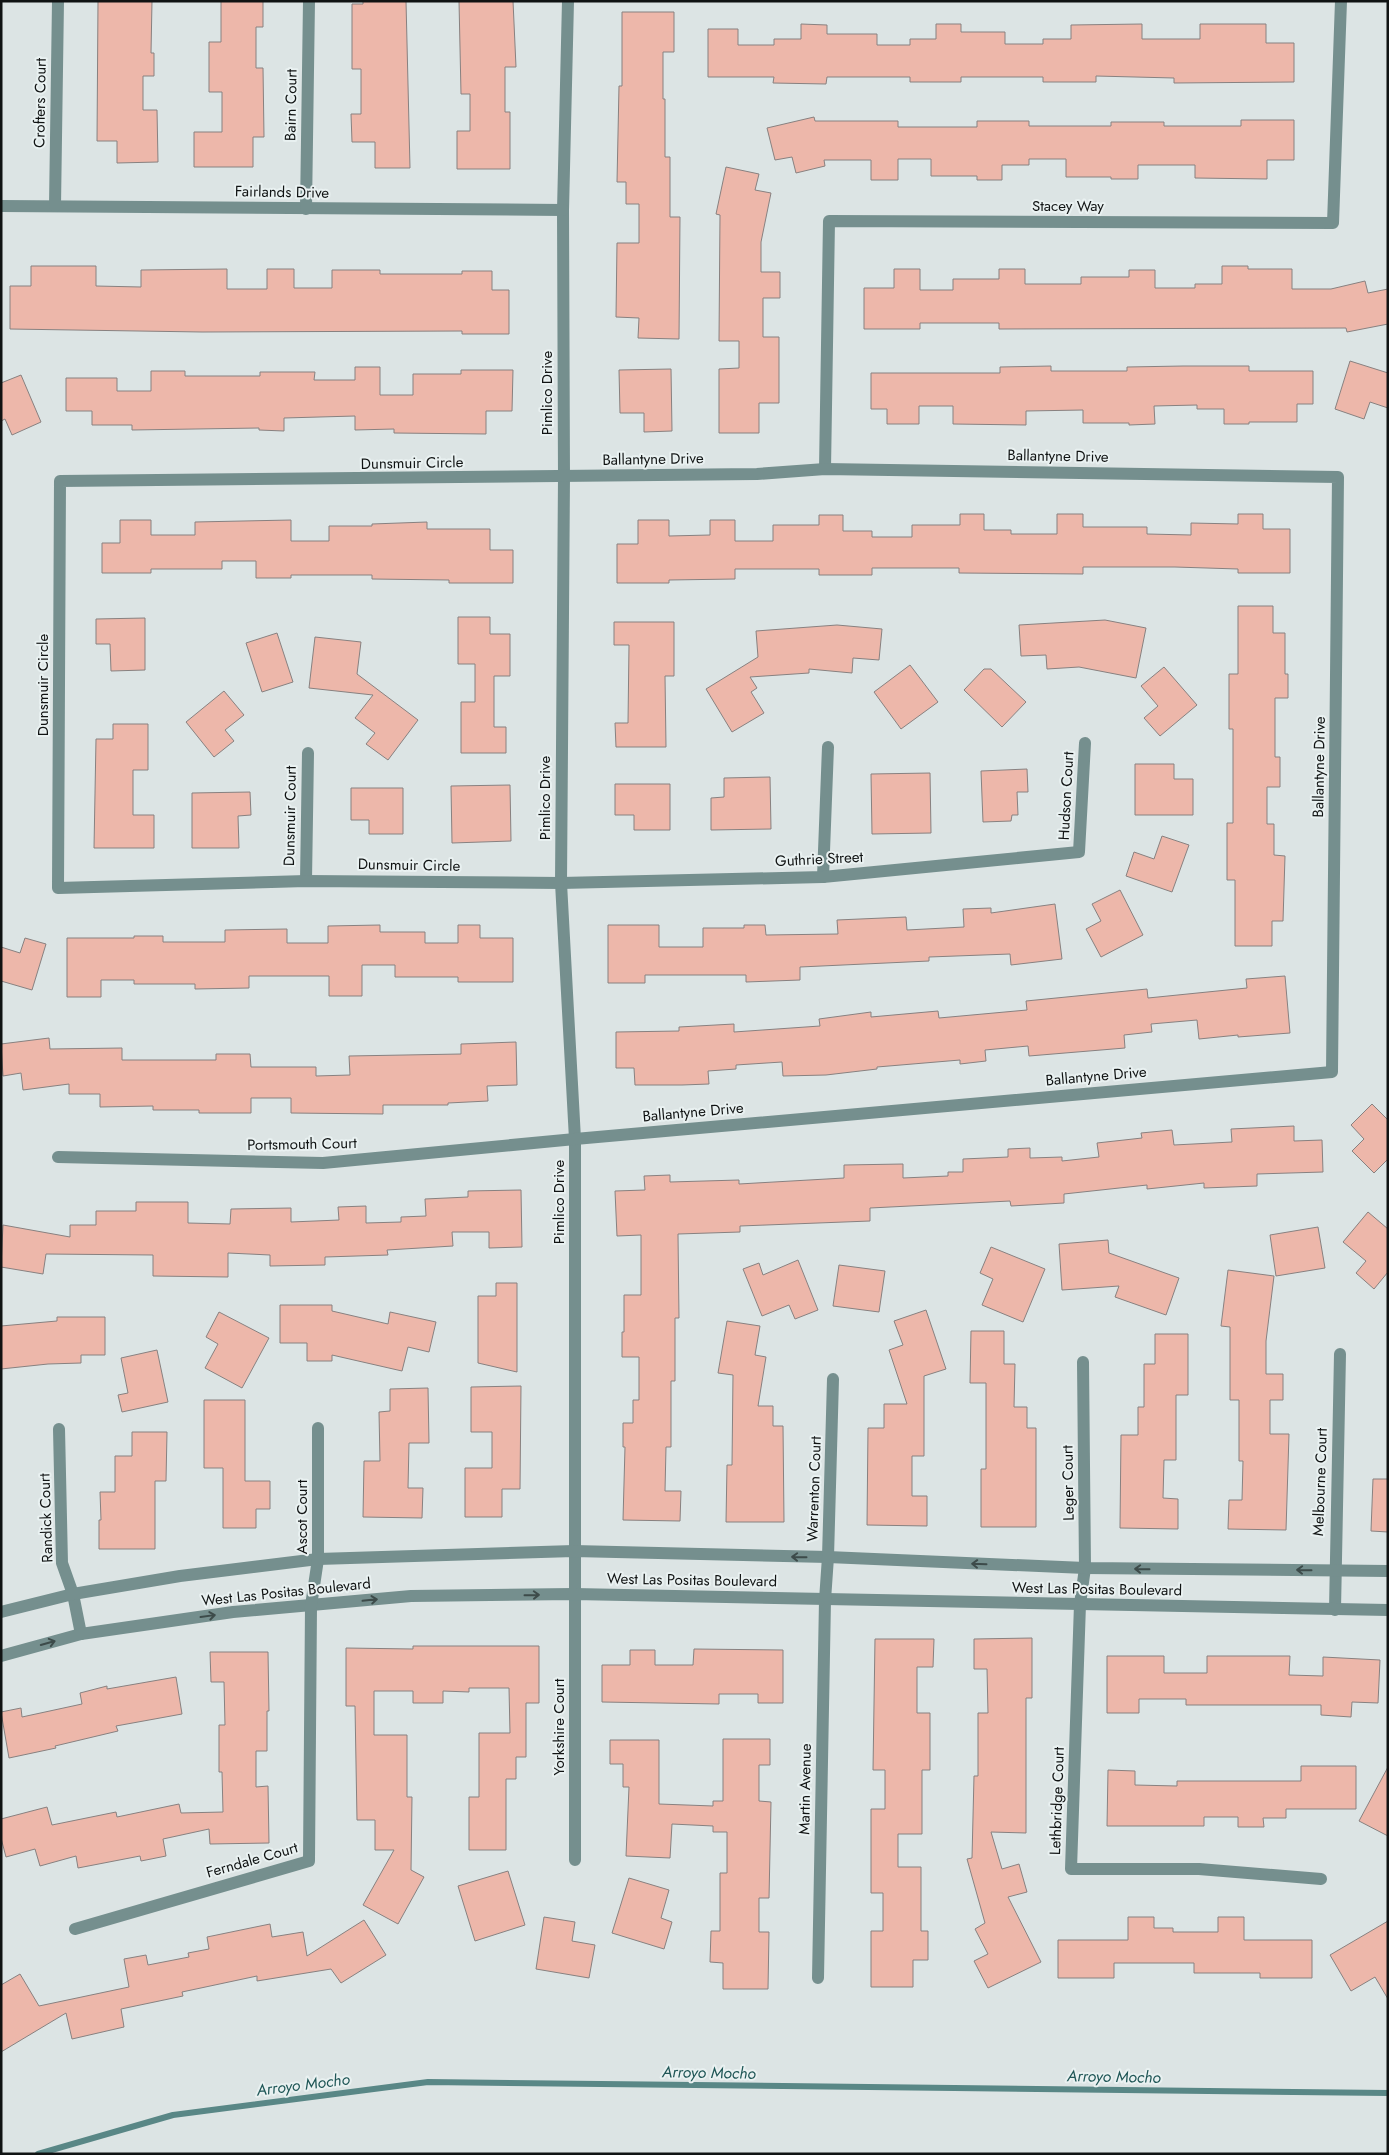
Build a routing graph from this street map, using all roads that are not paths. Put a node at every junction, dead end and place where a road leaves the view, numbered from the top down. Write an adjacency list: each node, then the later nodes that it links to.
1 (58, 1): 6 (street, Crofters Court)
2 (309, 1): 7 (street, Bairn Court)
3 (568, 1): 8 (street, Pimlico Drive)
4 (1341, 1): 9 (street, Stacey Way)
5 (1, 206): 6 (street, Fairlands Drive)
6 (55, 206): 7 (street, Fairlands Drive)
7 (306, 209): 8 (street, Fairlands Drive)
8 (563, 210): 10 (street, Pimlico Drive)
9 (825, 469): 10 (street, Ballantyne Drive); 18 (street, Ballantyne Drive)
10 (564, 477): 16 (street, Dunsmuir Circle); 17 (street, Pimlico Drive)
11 (1085, 743): 14 (street, Hudson Court)
12 (828, 748): 15 (street)
13 (308, 752): 16 (street, Dunsmuir Court)
14 (1079, 852): 15 (street, Guthrie Street)
15 (823, 877): 17 (street, Guthrie Street)
16 (306, 881): 17 (street, Dunsmuir Circle)
17 (560, 883): 18 (street, Pimlico Drive)
18 (575, 1139): 19 (street, Portsmouth Court); 25 (street, Pimlico Drive)
19 (58, 1157)
20 (1340, 1354): 29 (street, Melbourne Court)
21 (1083, 1362): 28 (street, Leger Court)
22 (833, 1379): 26 (street, Warrenton Court)
23 (318, 1428): 27 (street, Ascot Court)
24 (59, 1429): 31 (street, Randick Court)
25 (574, 1551): 26 (street, West Las Positas Boulevard, one-way to 25); 27 (street, West Las Positas Boulevard); 32 (street, Pimlico Drive)
26 (828, 1557): 28 (street, West Las Positas Boulevard, one-way to 26); 33 (street, Warrenton Court)
27 (318, 1559): 31 (street, West Las Positas Boulevard); 35 (street, Ascot Court)
28 (1085, 1568): 29 (street, West Las Positas Boulevard, one-way to 28); 34 (street, Leger Court)
29 (1334, 1571): 30 (street, West Las Positas Boulevard); 36 (street, Melbourne Court)
30 (1388, 1571)
31 (73, 1594): 38 (street, West Las Positas Boulevard); 39 (street, Randick Court)
32 (574, 1594): 33 (street, West Las Positas Boulevard); 35 (street, West Las Positas Boulevard, one-way to 32); 41 (street, Yorkshire Court)
33 (825, 1600): 34 (street, West Las Positas Boulevard); 44 (street, Martin Avenue)
34 (1080, 1604): 36 (street, West Las Positas Boulevard); 42 (street, Lethbridge Court)
35 (311, 1606): 39 (street, West Las Positas Boulevard, one-way to 35); 43 (street, Ferndale Court)
36 (1335, 1610): 37 (street, West Las Positas Boulevard)
37 (1388, 1610)
38 (1, 1612)
39 (81, 1634): 40 (street, West Las Positas Boulevard, one-way to 39)
40 (1, 1656)
41 (575, 1860)
42 (1321, 1879)
43 (75, 1929)
44 (818, 1978)

